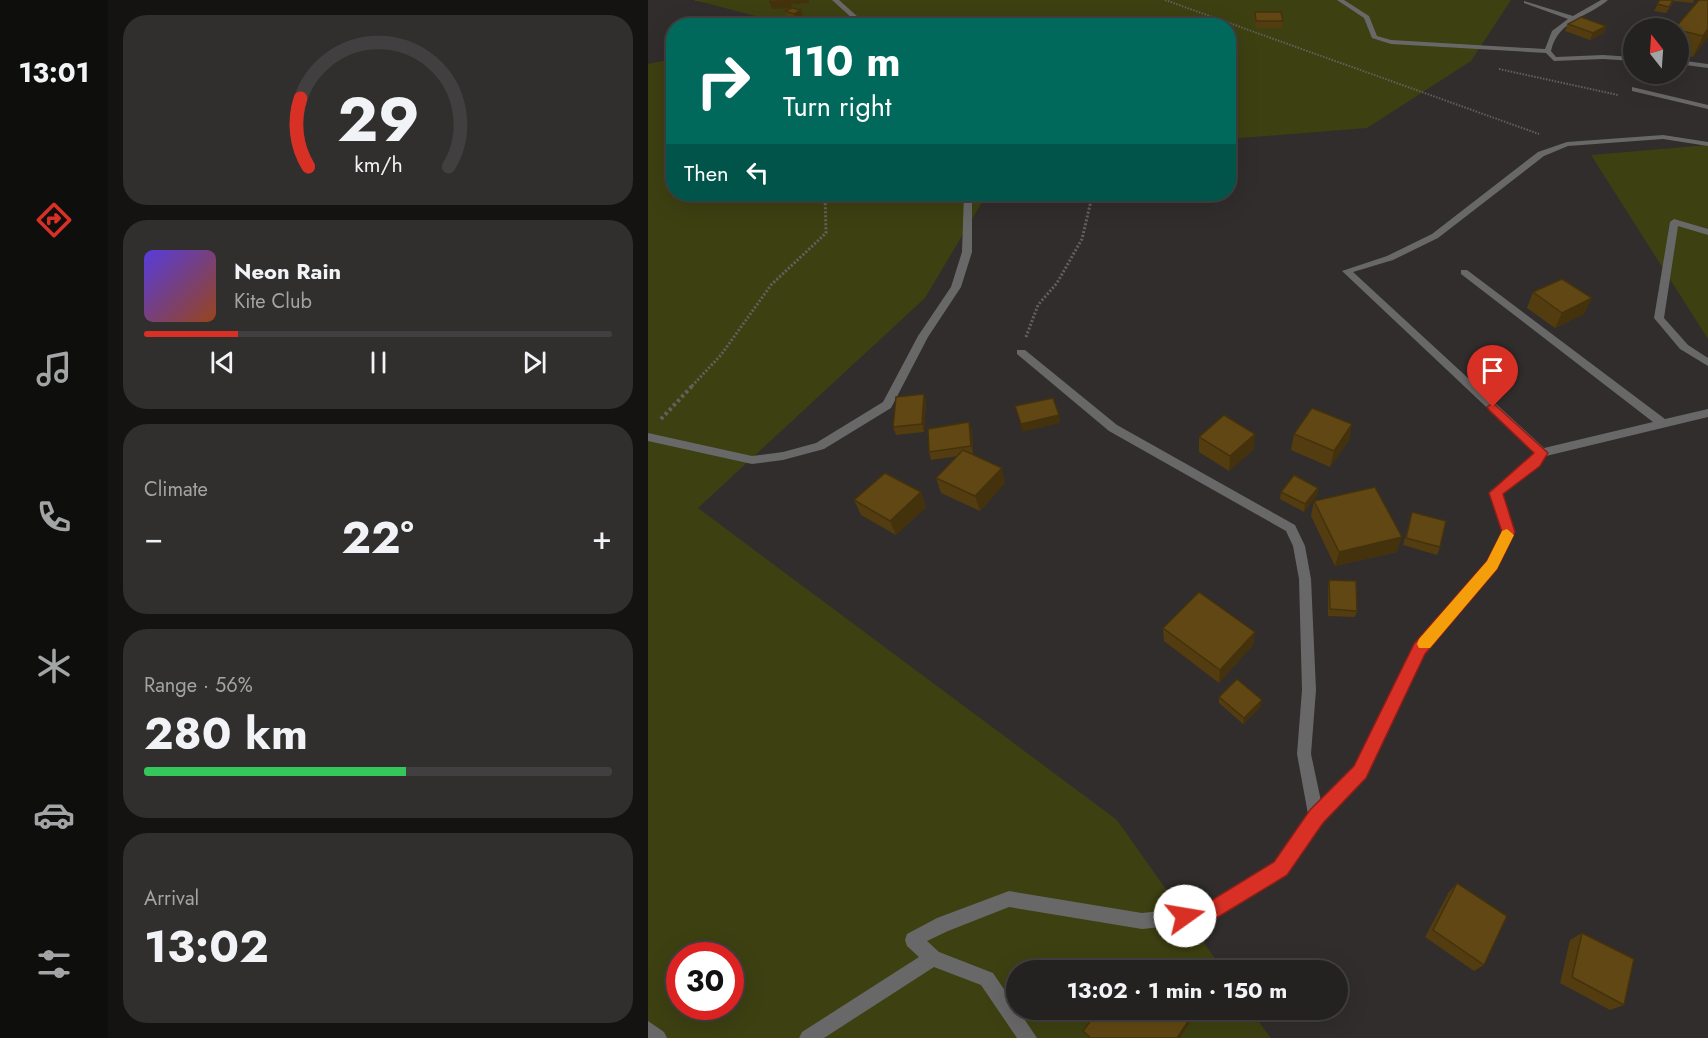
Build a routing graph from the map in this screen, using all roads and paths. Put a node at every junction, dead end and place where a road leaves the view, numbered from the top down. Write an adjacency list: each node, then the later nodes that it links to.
1 (835, 0): 6 (street)
2 (1165, 0): 7 (path)
3 (1340, 0): 10 (street)
4 (1605, 0): 8 (street)
5 (1526, 3): 8 (street)
6 (856, 18)
7 (1215, 18)
8 (1575, 19): 10 (street)
9 (1236, 25): 17 (path)
10 (1548, 51): 11 (street)
11 (1623, 58)
12 (1689, 63): 13 (street)
13 (1708, 66)
14 (1493, 68): 15 (path)
15 (1635, 89): 16 (street)
16 (1708, 107)
17 (1568, 144): 18 (street); 30 (street)
18 (1708, 144)
19 (825, 201): 28 (path)
20 (968, 201): 29 (street)
21 (1087, 201): 24 (path)
22 (1708, 232): 25 (street)
23 (1464, 272): 27 (street)
24 (1021, 352): 31 (street)
25 (1708, 363)
26 (1708, 413): 27 (street)
27 (1662, 423): 30 (street)
28 (656, 424)
29 (648, 437)
30 (1542, 453): 31 (street)
31 (1316, 816): 32 (street)
32 (933, 958): 35 (street); 36 (street)
33 (648, 1030): 34 (street)
34 (658, 1038)
35 (808, 1038)
36 (1028, 1038)

